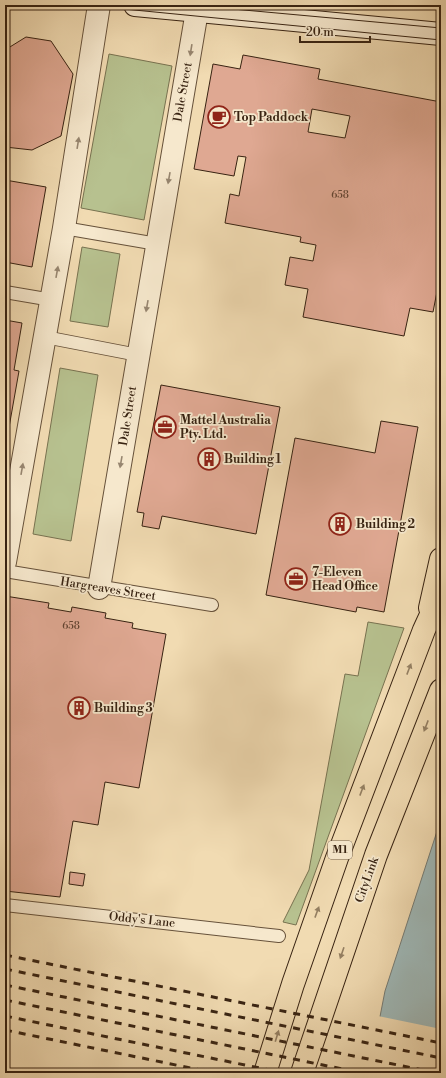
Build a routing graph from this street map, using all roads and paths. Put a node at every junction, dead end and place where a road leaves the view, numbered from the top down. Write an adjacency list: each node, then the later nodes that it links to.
1 (99, 5): 6 (street, one-way to 1)
2 (136, 5): 3 (street)
3 (197, 11): 4 (street); 7 (street, Dale Street, one-way to 7)
4 (273, 12): 5 (street)
5 (441, 34)
6 (64, 228): 7 (lane); 9 (street, one-way to 6)
7 (157, 244): 11 (street, Dale Street, one-way to 11)
8 (5, 292): 9 (lane)
9 (52, 300): 10 (street)
10 (45, 337): 11 (lane); 12 (street, one-way to 10)
11 (138, 356): 16 (street, Dale Street, one-way to 16)
12 (11, 491): 14 (street)
13 (441, 559): 19 (highway)
14 (5, 562)
15 (5, 571): 16 (lane, Hargreaves Street)
16 (99, 588): 18 (lane, Hargreaves Street)
17 (441, 593): 19 (highway, M1)
18 (212, 605)
19 (424, 630): 23 (highway, M1, one-way to 19)
20 (441, 690): 24 (highway, CityLink, one-way to 24)
21 (5, 905): 22 (lane, Oddy's Lane)
22 (279, 936)
23 (265, 1073)
24 (302, 1073)

